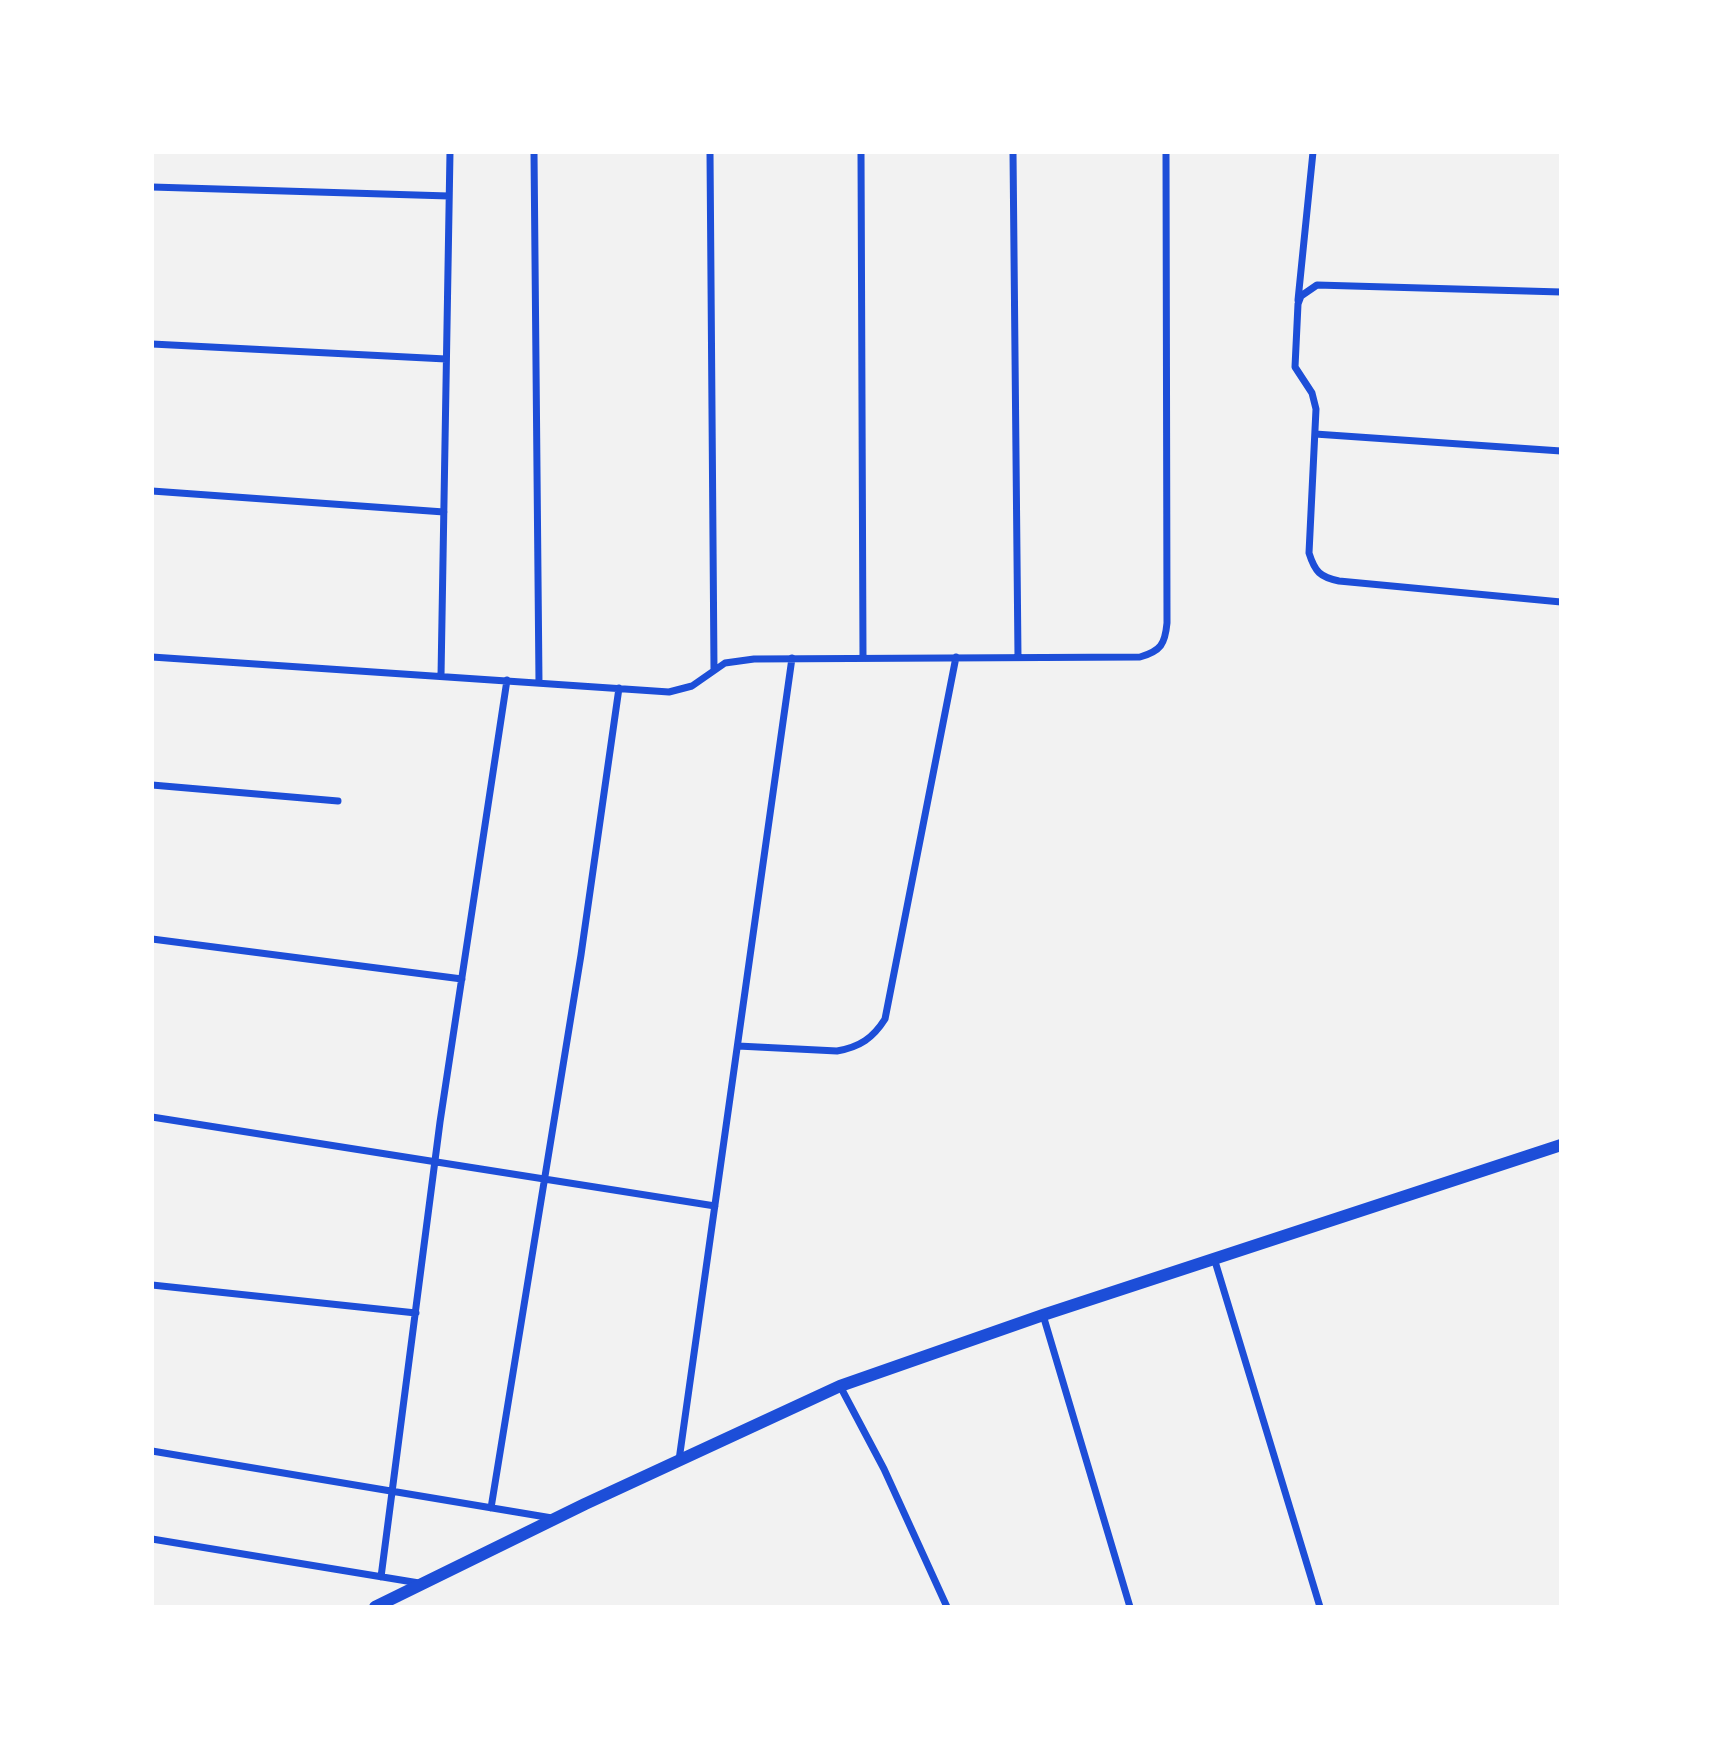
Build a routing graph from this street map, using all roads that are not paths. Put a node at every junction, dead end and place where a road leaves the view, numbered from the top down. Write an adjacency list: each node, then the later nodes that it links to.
1 (450, 152): 9 (street)
2 (534, 152): 27 (street)
3 (710, 152): 24 (street)
4 (861, 152): 23 (street)
5 (1013, 152): 21 (street)
6 (1166, 152): 21 (street)
7 (1313, 152): 11 (street)
8 (152, 187): 9 (street)
9 (449, 196): 13 (street)
10 (1561, 292): 11 (street)
11 (1298, 304): 14 (street)
12 (152, 345): 13 (street)
13 (446, 359): 17 (street)
14 (1315, 434): 15 (street); 18 (street)
15 (1561, 451)
16 (152, 491): 17 (street)
17 (444, 512): 25 (street)
18 (1561, 602)
19 (152, 657): 25 (street)
20 (956, 657): 21 (street); 23 (street); 33 (street)
21 (1018, 657)
22 (792, 658): 23 (street); 24 (street); 33 (street)
23 (863, 658)
24 (714, 670): 28 (street)
25 (442, 676): 26 (street)
26 (507, 680): 27 (street); 32 (street)
27 (539, 682): 28 (street)
28 (619, 688): 37 (street)
29 (152, 785): 30 (street)
30 (338, 801)
31 (152, 939): 32 (street)
32 (462, 979): 36 (street)
33 (738, 1046): 38 (street)
34 (152, 1117): 36 (street)
35 (1561, 1144): 39 (street)
36 (435, 1162): 37 (street); 41 (street)
37 (545, 1178): 38 (street); 47 (street)
38 (715, 1206): 45 (street)
39 (1214, 1258): 42 (street); 55 (street)
40 (152, 1284): 41 (street)
41 (416, 1313): 46 (street)
42 (1043, 1315): 43 (street); 54 (street)
43 (840, 1386): 45 (street); 53 (street)
44 (152, 1451): 46 (street)
45 (679, 1461): 48 (street)
46 (393, 1492): 47 (street); 50 (street)
47 (491, 1508): 48 (street)
48 (555, 1518): 51 (street)
49 (152, 1539): 50 (street)
50 (381, 1577): 51 (street)
51 (423, 1583): 52 (street)
52 (375, 1607)
53 (947, 1607)
54 (1130, 1607)
55 (1320, 1607)

